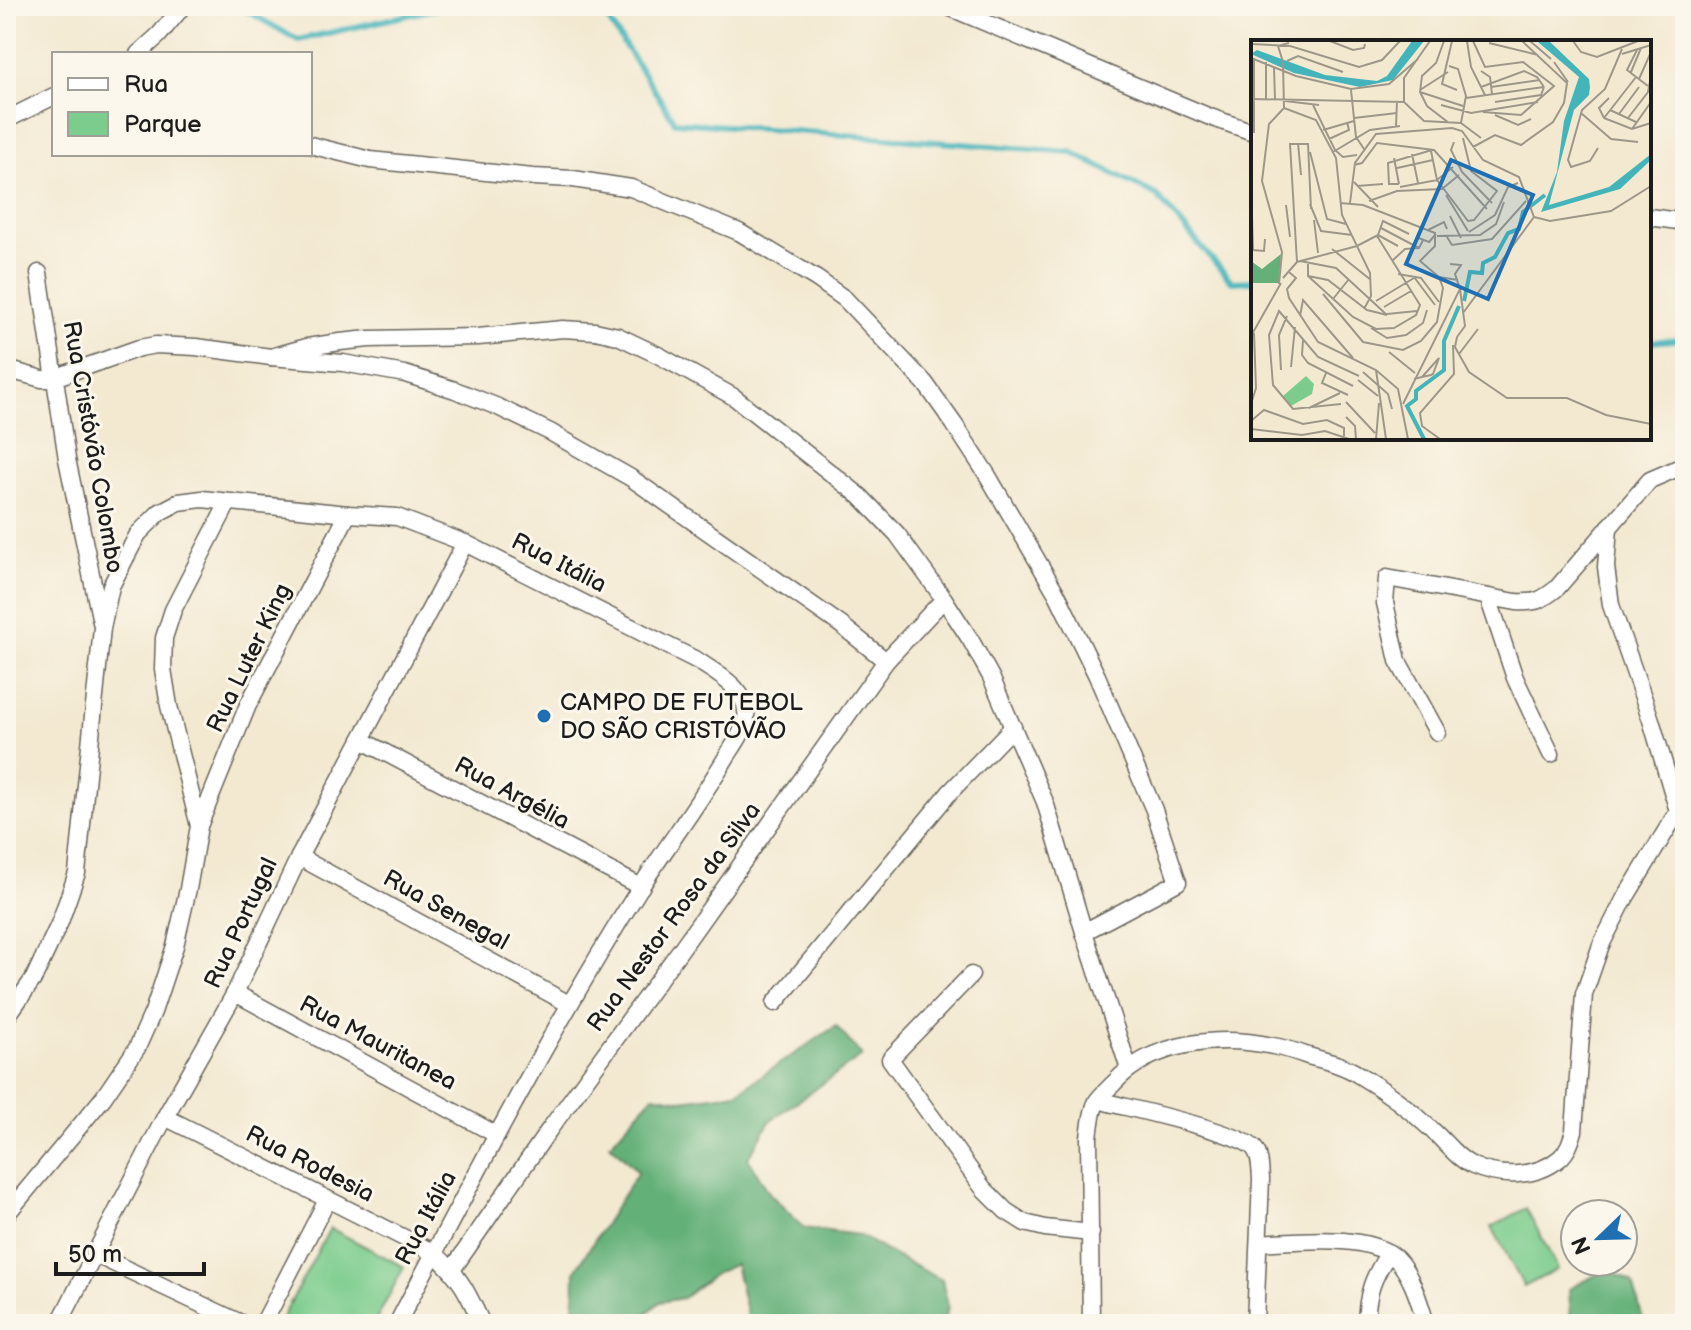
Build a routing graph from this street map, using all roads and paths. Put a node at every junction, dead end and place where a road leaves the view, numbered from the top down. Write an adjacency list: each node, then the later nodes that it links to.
1 (183, 6): 3 (street)
2 (946, 6): 6 (street)
3 (140, 52)
4 (52, 97): 5 (street)
5 (6, 120)
6 (1251, 131)
7 (312, 146): 31 (street)
8 (1651, 217): 9 (street)
9 (1685, 222)
10 (39, 273): 13 (street, Rua Cristóvão Colombo)
11 (271, 357): 13 (street); 20 (street); 22 (street)
12 (6, 369): 13 (street)
13 (54, 379): 21 (street, Rua Cristóvão Colombo)
14 (1685, 465): 17 (street)
15 (228, 503): 16 (street, Rua Itália); 21 (street, Rua Itália); 28 (street, Rua Luter King)
16 (348, 514): 18 (street, Rua Itália); 28 (street, Rua Luter King)
17 (1609, 527): 19 (street); 27 (street)
18 (465, 543): 25 (street, Rua Portugal); 30 (street, Rua Itália)
19 (1488, 597): 24 (street); 26 (street)
20 (944, 599): 22 (street, Rua Nestor Rosa da Silva); 23 (street)
21 (102, 628): 36 (street, Rua Itália)
22 (886, 661): 48 (street, Rua Nestor Rosa da Silva)
23 (1013, 727): 31 (street); 34 (street)
24 (1437, 732)
25 (361, 740): 29 (street, Rua Portugal); 30 (street, Rua Argélia)
26 (1551, 754)
27 (1681, 806): 37 (street)
28 (199, 826): 42 (street, Rua Luter King)
29 (299, 857): 33 (street, Rua Portugal); 35 (street, Rua Senegal)
30 (641, 887): 35 (street, Rua Itália)
31 (1084, 932): 37 (street)
32 (971, 975): 43 (street)
33 (235, 993): 39 (street, Rua Portugal); 40 (street, Rua Mauritanea)
34 (775, 1003)
35 (569, 1004): 40 (street, Rua Itália)
36 (6, 1018)
37 (1129, 1069): 38 (street)
38 (1098, 1100): 43 (street); 44 (street)
39 (165, 1117): 41 (street, Rua Rodesia); 47 (street, Rua Portugal)
40 (497, 1135): 45 (street, Rua Itália)
41 (327, 1200): 45 (street, Rua Rodesia); 51 (street)
42 (6, 1215)
43 (1091, 1233): 54 (street)
44 (1259, 1243): 46 (street); 55 (street)
45 (434, 1253): 48 (street, Rua Rodesia); 52 (street, Rua Itália)
46 (1389, 1253): 56 (street); 57 (street)
47 (94, 1254): 49 (street, Rua Portugal); 50 (street)
48 (452, 1270): 53 (street, Rua Rodesia)
49 (59, 1324)
50 (243, 1324)
51 (263, 1324)
52 (397, 1324)
53 (482, 1324)
54 (1091, 1324)
55 (1255, 1324)
56 (1366, 1324)
57 (1426, 1324)

